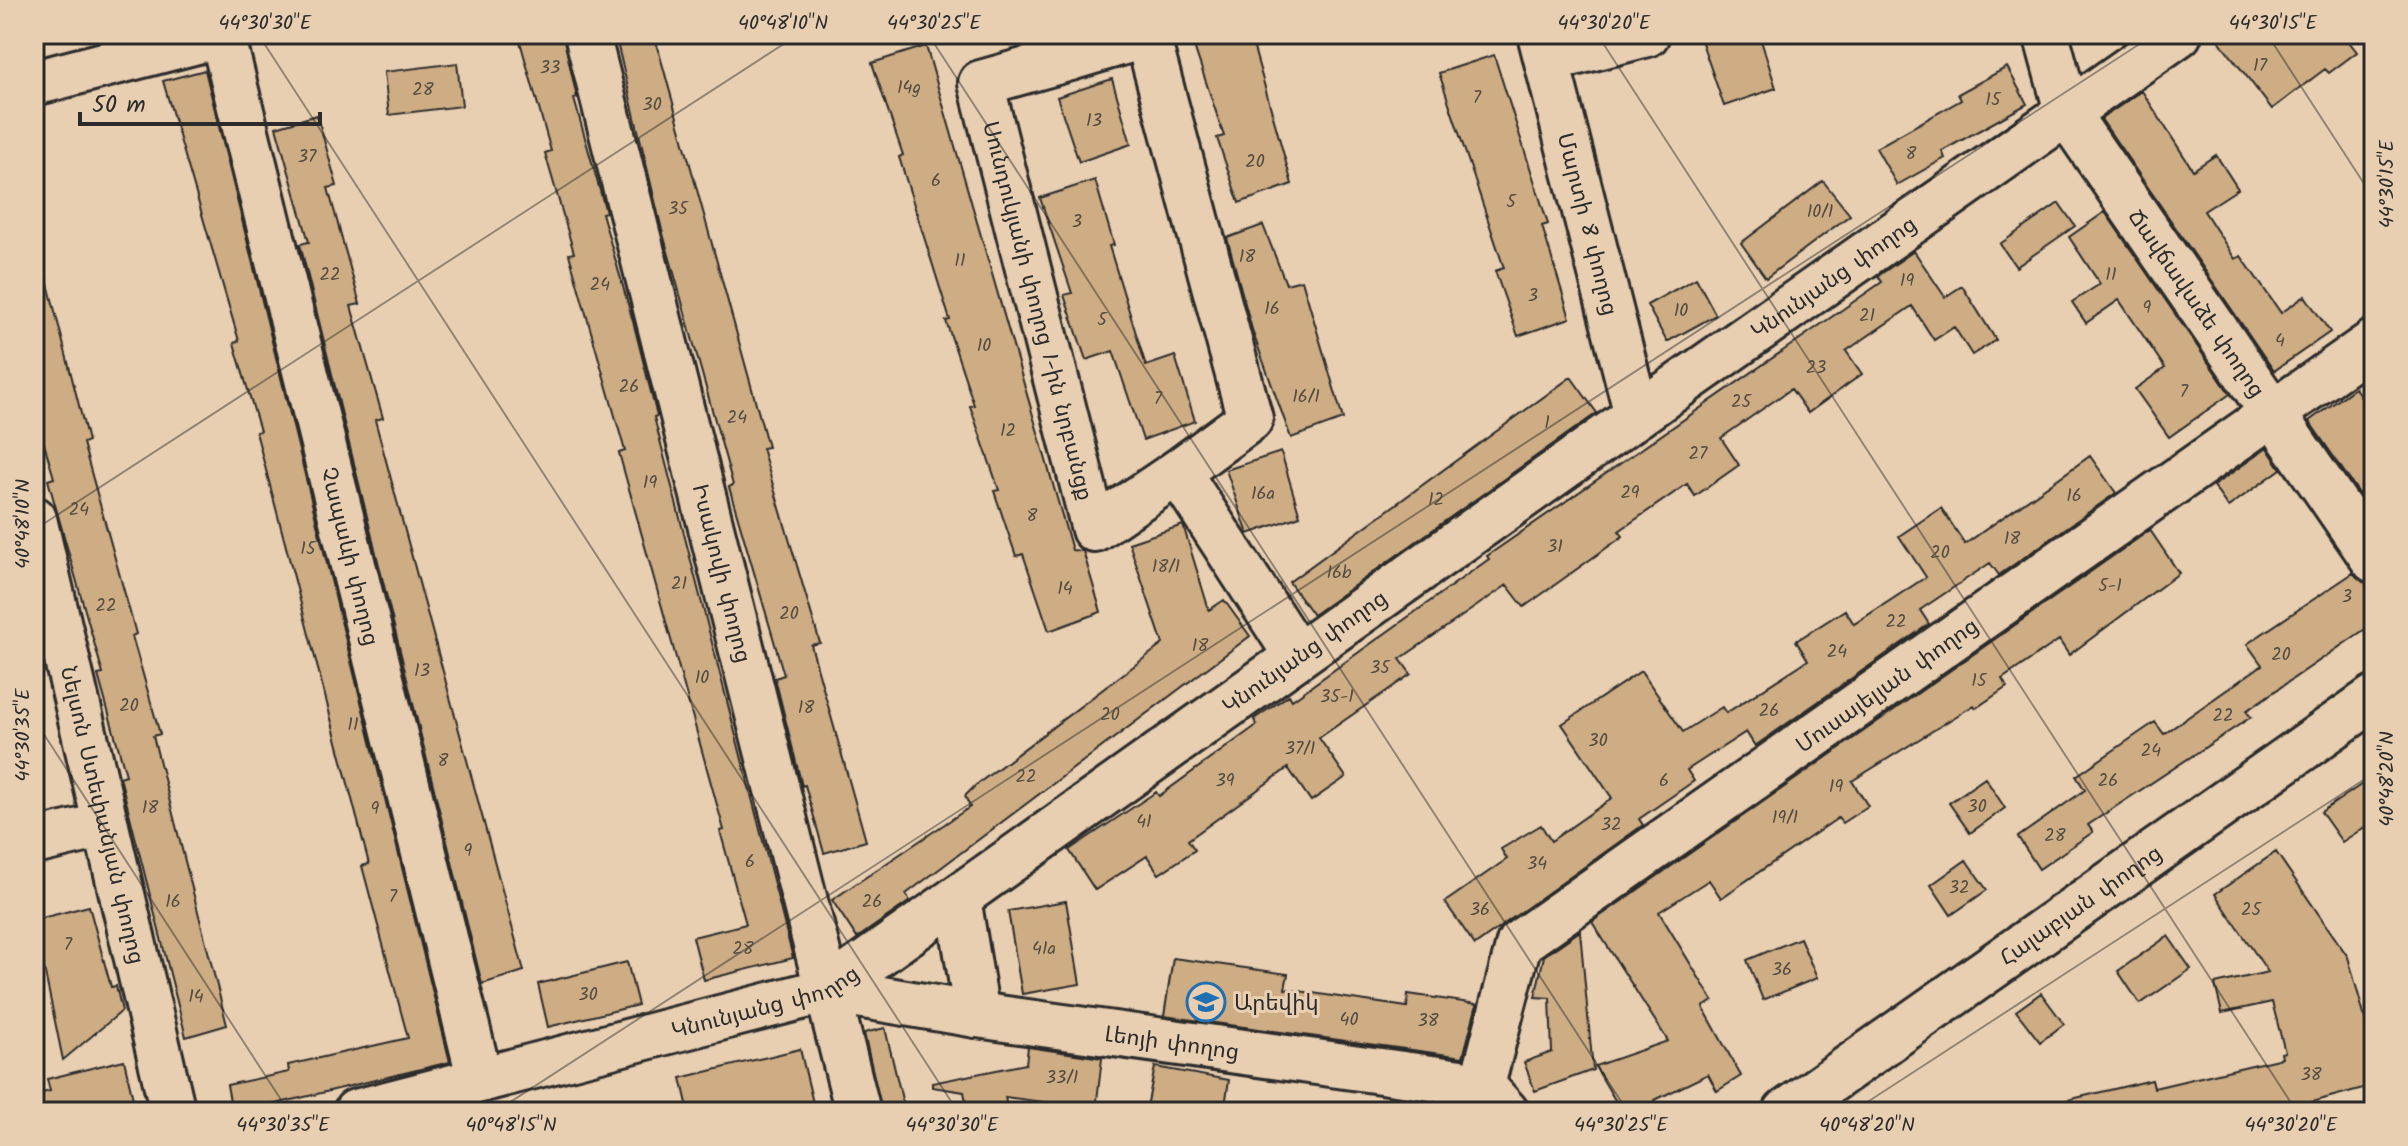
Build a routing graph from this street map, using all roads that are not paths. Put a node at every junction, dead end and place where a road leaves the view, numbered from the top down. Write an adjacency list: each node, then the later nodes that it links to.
1 (223, 34): 8 (street); 24 (street, Չապաևի փողոց)
2 (587, 34): 22 (street, Իսակովի փողոց)
3 (1647, 34): 7 (street)
4 (2046, 34): 9 (street, Ճավճավաձե փողոց)
5 (2179, 34): 9 (street, Կնունյանց փողոց)
6 (1067, 46): 13 (street, Սունդուկյանի փողոց 1-ին նրբանցք); 13 (street, Սունդուկյանի փողոց 1-ին նրբանցք)
7 (1543, 47): 12 (street, Մարտի 8 փողոց)
8 (34, 83)
9 (2068, 115): 11 (street, Ճավճավաձե փողոց); 12 (street, Կնունյանց փողոց)
10 (2374, 342): 11 (street, Մուսայելյան փողոց)
11 (2274, 412): 15 (street, Ճավճավաձե փողոց); 25 (street, Մուսայելյան փողոց)
12 (1637, 415): 17 (street, Կնունյանց փողոց)
13 (1178, 472): 17 (street)
14 (34, 519): 16 (street, Նելսոն Ստեփանյան փողոց)
15 (2374, 560)
16 (46, 622): 19 (street, Նելսոն Ստեփանյան փողոց)
17 (1297, 656): 21 (street, Կնունյանց փողոց)
18 (2374, 698): 29 (street, Հալաբյան փողոց)
19 (106, 825): 20 (street); 26 (street, Նելսոն Ստեփանյան փողոց)
20 (34, 842)
21 (958, 898): 22 (street, Կնունյանց փողոց); 23 (street)
22 (828, 990): 23 (street, Լեոյի փողոց); 24 (street, Կնունյանց փողոց); 28 (street, Իսակովի փողոց)
23 (977, 1015): 25 (street, Լեոյի փողոց)
24 (477, 1092): 27 (street, Կնունյանց փողոց)
25 (1494, 1098)
26 (173, 1112)
27 (356, 1112)
28 (858, 1112)
29 (1786, 1112)

